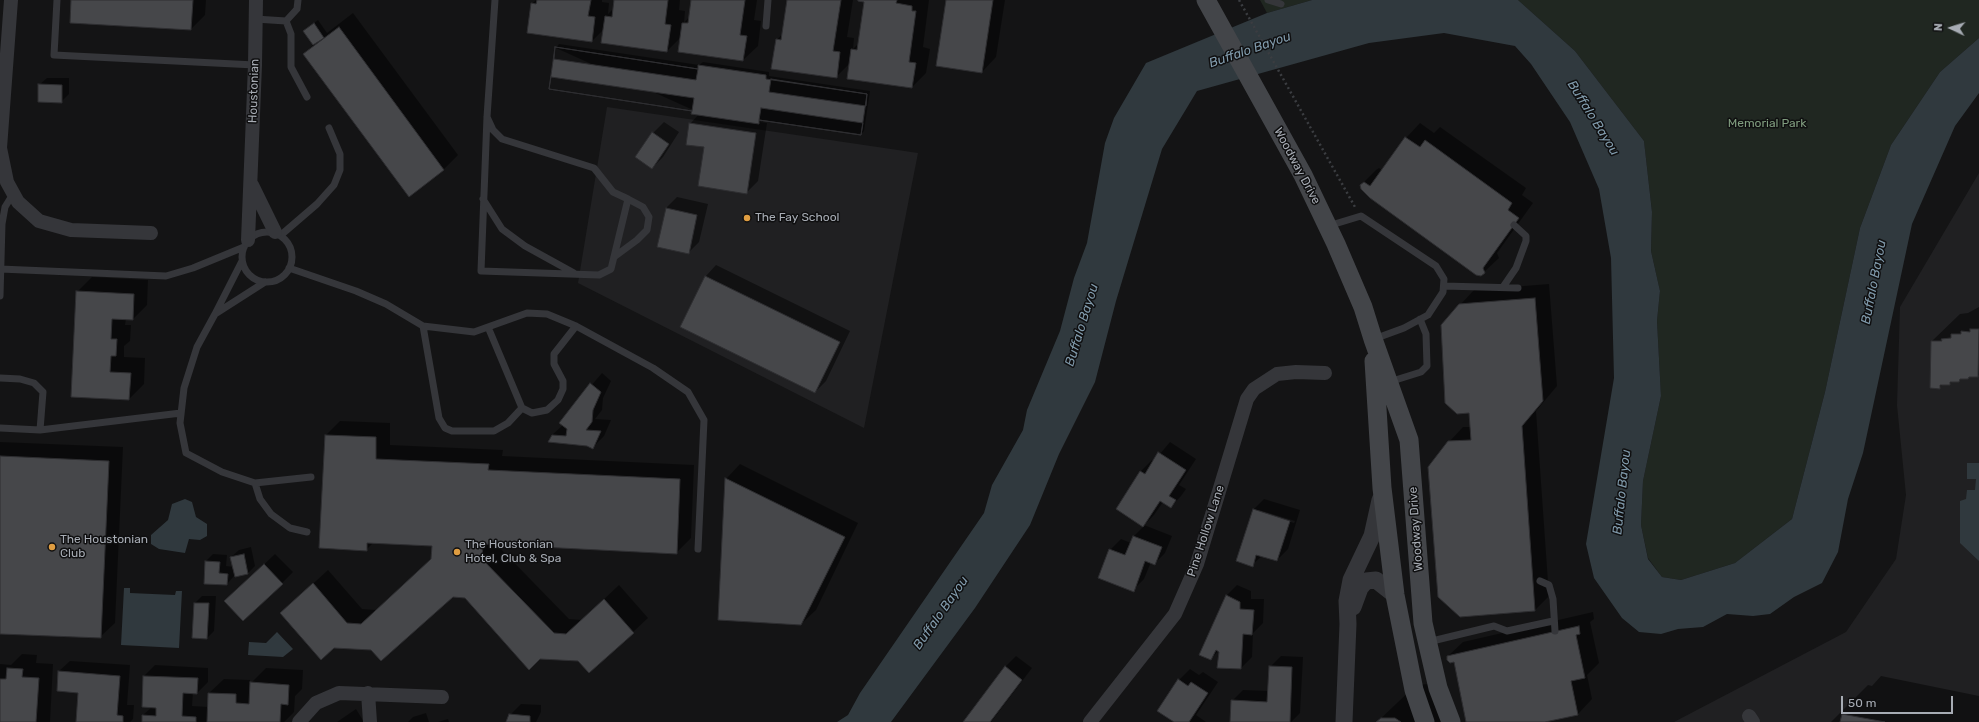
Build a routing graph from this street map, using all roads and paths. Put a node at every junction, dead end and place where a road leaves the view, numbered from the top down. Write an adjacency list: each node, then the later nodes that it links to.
1 (11, 0): 18 (street)
2 (57, 0): 14 (lane)
3 (256, 0): 11 (street, Houstonian)
4 (298, 0): 12 (lane)
5 (495, 0): 16 (lane)
6 (768, 0): 13 (lane)
7 (1206, 0): 25 (main road, Woodway Drive)
8 (1239, 0): 23 (path)
9 (1268, 0): 10 (lane)
10 (1281, 4)
11 (255, 19): 12 (lane); 14 (street, Houstonian)
12 (286, 21): 15 (lane)
13 (766, 26)
14 (256, 65): 19 (street, Houstonian)
15 (307, 97)
16 (487, 117): 21 (lane); 22 (lane)
17 (329, 128): 26 (lane)
18 (3, 179): 20 (street)
19 (251, 183): 26 (street, Houstonian); 28 (street, Houstonian)
20 (13, 194): 27 (street); 32 (lane)
21 (483, 199): 33 (lane); 33 (lane)
22 (628, 199): 29 (lane); 29 (lane)
23 (1361, 216): 25 (lane); 35 (lane)
24 (1514, 225): 36 (lane)
25 (1328, 226): 44 (main road, Woodway Drive)
26 (278, 233): 28 (lane); 31 (lane)
27 (151, 234)
28 (246, 244): 30 (lane); 32 (lane)
29 (614, 257): 33 (lane)
30 (242, 261): 34 (lane); 39 (lane)
31 (290, 268): 34 (lane); 41 (lane)
32 (1, 269): 38 (lane)
33 (575, 274)
34 (265, 282): 39 (lane)
35 (1444, 286): 36 (lane); 40 (lane)
36 (1503, 288): 37 (lane)
37 (1518, 288)
38 (0, 296)
39 (215, 314): 49 (lane)
40 (1420, 319): 44 (lane); 47 (lane)
41 (422, 326): 43 (lane); 48 (lane)
42 (576, 326): 43 (lane); 48 (lane); 56 (lane)
43 (488, 327): 48 (lane)
44 (1373, 339): 47 (main road, Woodway Drive); 54 (main road, Woodway Drive)
45 (1326, 373): 68 (street, Pine Hollow Lane)
46 (0, 378): 51 (lane)
47 (1388, 382): 62 (main road, Woodway Drive)
48 (522, 408)
49 (181, 413): 51 (lane); 53 (lane)
50 (0, 428): 51 (lane)
51 (40, 430)
52 (311, 477): 53 (lane)
53 (256, 483): 55 (lane)
54 (1382, 488): 58 (main road, Woodway Drive); 60 (street)
55 (308, 532)
56 (698, 549)
57 (1540, 581): 59 (lane)
58 (1395, 595): 60 (street); 63 (main road, Woodway Drive)
59 (1553, 621): 61 (lane); 62 (lane)
60 (1348, 624): 69 (street)
61 (1555, 631)
62 (1428, 642): 63 (main road); 71 (main road, Woodway Drive)
63 (1406, 646): 70 (main road, Woodway Drive)
64 (368, 693): 65 (street); 66 (street); 67 (street)
65 (442, 697)
66 (299, 722)
67 (370, 722)
68 (1090, 722)
69 (1344, 722)
70 (1425, 722)
71 (1451, 722)

